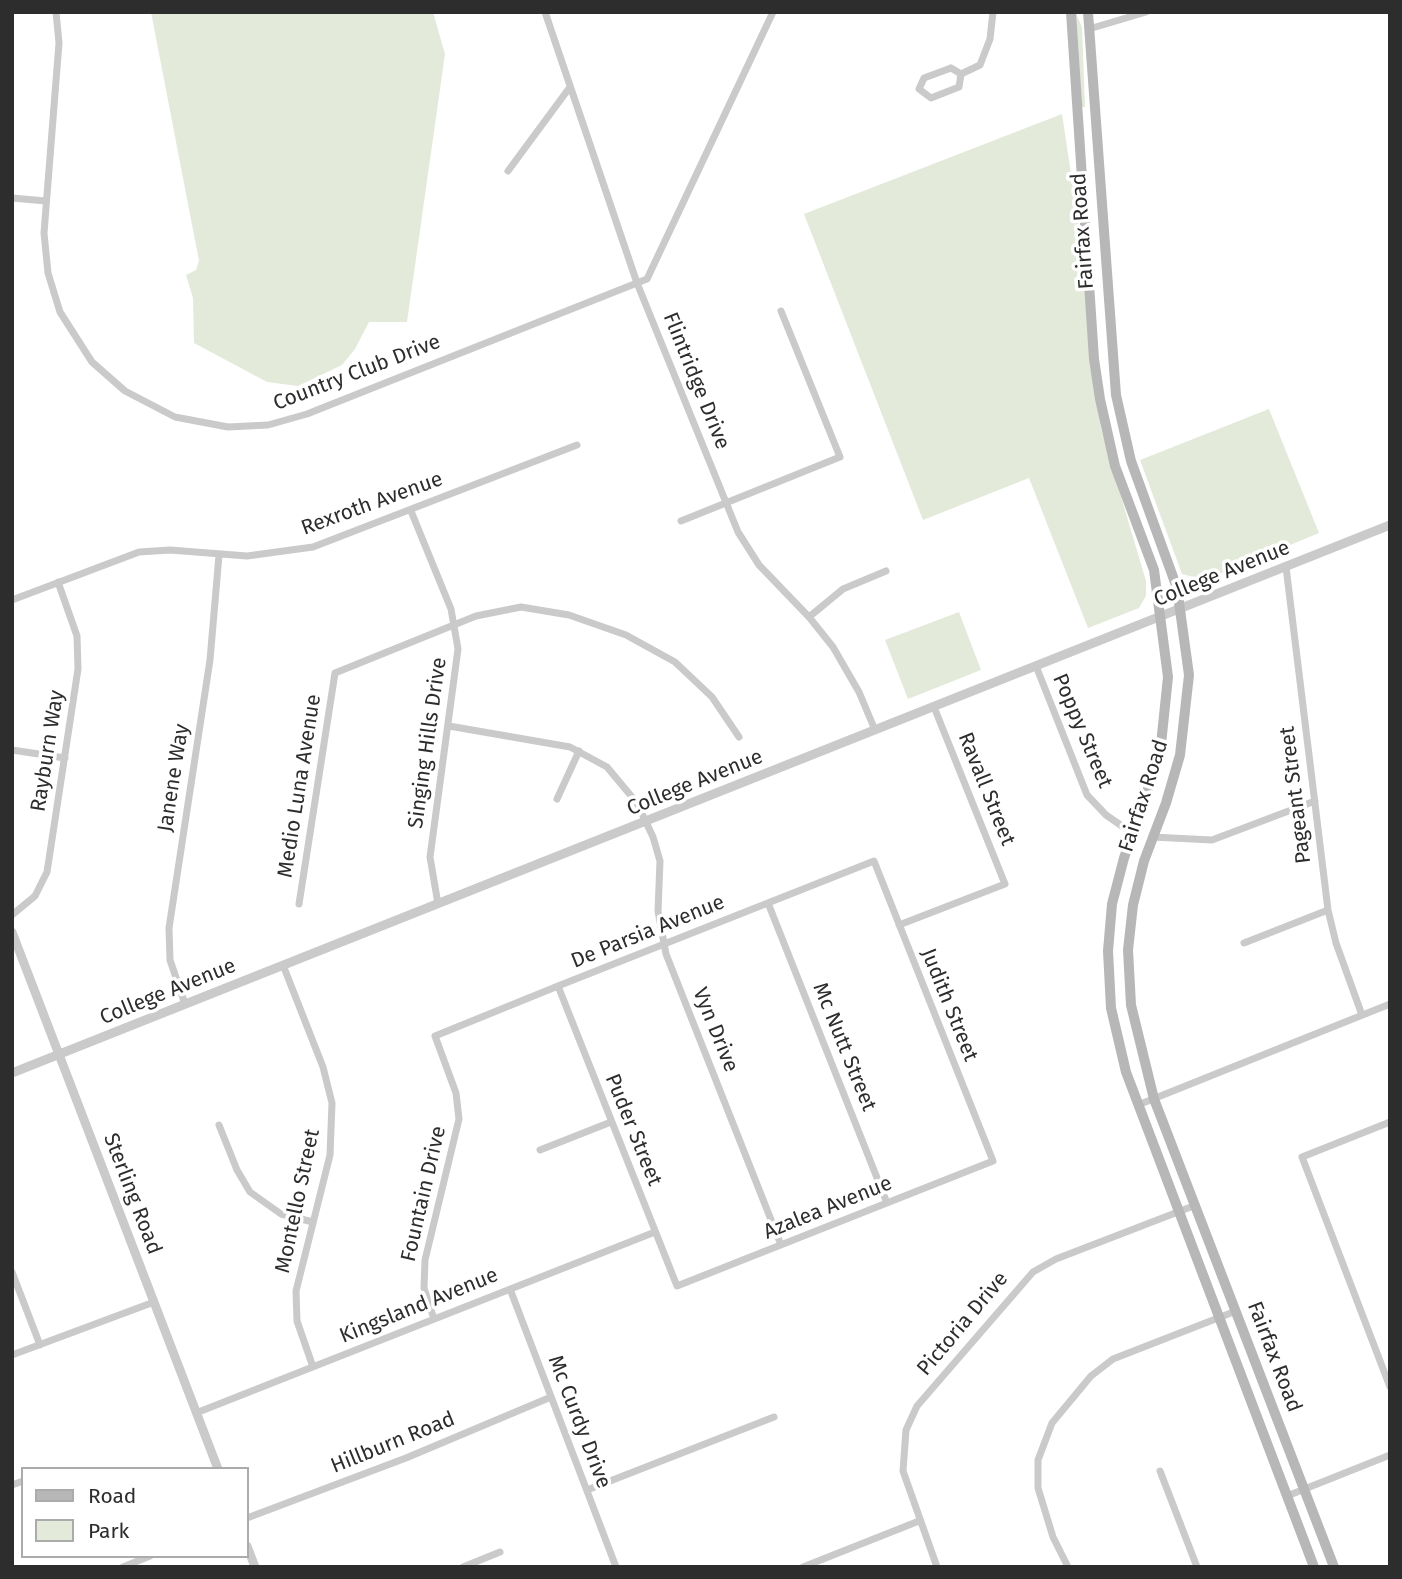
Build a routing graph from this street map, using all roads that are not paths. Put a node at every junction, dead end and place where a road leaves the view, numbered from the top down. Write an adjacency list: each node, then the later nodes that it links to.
1 (56, 12): 16 (street, Country Club Drive)
2 (545, 12): 12 (street, Flintridge Drive)
3 (773, 12): 17 (street)
4 (993, 12): 11 (street)
5 (1072, 12): 10 (main road, Fairfax Road)
6 (1078, 12): 9 (main road)
7 (1088, 12): 9 (main road, Fairfax Road)
8 (1146, 12): 9 (street)
9 (1089, 29): 13 (main road, Fairfax Road)
10 (1075, 61): 13 (main road); 31 (main road, Fairfax Road)
11 (961, 74): 11 (street)
12 (570, 87): 14 (street); 17 (street, Flintridge Drive)
13 (1095, 112): 29 (main road, Fairfax Road)
14 (508, 171)
15 (12, 198): 16 (street)
16 (46, 201): 17 (street, Country Club Drive)
17 (637, 283): 20 (street, Flintridge Drive)
18 (781, 311): 20 (street)
19 (577, 444): 21 (street, Rexroth Avenue)
20 (726, 502): 22 (street); 30 (street, Flintridge Drive)
21 (411, 511): 24 (street, Rexroth Avenue); 32 (street, Singing Hills Drive)
22 (681, 521)
23 (1390, 526): 25 (street, College Avenue)
24 (219, 555): 27 (street, Rexroth Avenue); 58 (street, Janene Way)
25 (1286, 566): 29 (street, College Avenue); 42 (street, Pageant Street)
26 (886, 571): 30 (street)
27 (58, 582): 28 (street, Rexroth Avenue); 40 (street, Rayburn Way)
28 (12, 600)
29 (1182, 609): 31 (street, College Avenue); 45 (main road, Fairfax Road)
30 (809, 617): 36 (street, Flintridge Drive)
31 (1162, 617): 33 (street, College Avenue); 44 (main road, Fairfax Road)
32 (455, 624): 35 (street, Singing Hills Drive); 37 (street, Medio Luna Avenue); 48 (street, Medio Luna Avenue)
33 (1036, 666): 34 (street, College Avenue); 44 (street, Poppy Street)
34 (934, 707): 36 (street, College Avenue); 52 (street, Ravall Street)
35 (449, 726): 39 (street, Vyn Drive); 49 (street, Singing Hills Drive)
36 (875, 730): 43 (street, College Avenue)
37 (739, 737)
38 (12, 750): 40 (street)
39 (579, 751): 41 (street); 43 (street, Vyn Drive)
40 (65, 758): 51 (street, Rayburn Way)
41 (557, 799)
42 (1315, 801): 45 (street); 50 (street, Pageant Street)
43 (647, 821): 49 (street, College Avenue); 55 (street, Vyn Drive)
44 (1132, 833): 65 (main road, Fairfax Road)
45 (1152, 837): 64 (main road, Fairfax Road)
46 (873, 861): 47 (street, De Parsia Avenue); 52 (street, Judith Street)
47 (768, 903): 55 (street, De Parsia Avenue); 71 (street, Mc Nutt Street)
48 (299, 904)
49 (438, 904): 56 (street, College Avenue)
50 (1328, 910): 54 (street); 60 (street, Pageant Street)
51 (12, 915)
52 (899, 925): 70 (street, Judith Street)
53 (12, 932): 62 (street, Sterling Road)
54 (1244, 943)
55 (663, 945): 57 (street, De Parsia Avenue); 76 (street, Vyn Drive)
56 (283, 965): 58 (street, College Avenue); 74 (street, Montello Street)
57 (558, 986): 61 (street, De Parsia Avenue); 66 (street, Puder Street)
58 (185, 1004): 62 (street, College Avenue)
59 (1390, 1004): 60 (street)
60 (1362, 1015): 64 (street)
61 (435, 1036): 83 (street, Fountain Drive)
62 (60, 1054): 63 (street, College Avenue); 80 (street, Sterling Road)
63 (12, 1073)
64 (1154, 1099): 65 (street); 72 (main road, Fairfax Road)
65 (1138, 1105): 73 (main road, Fairfax Road)
66 (611, 1122): 69 (street); 75 (street, Puder Street)
67 (1390, 1122): 87 (street)
68 (219, 1125): 74 (street)
69 (540, 1150)
70 (993, 1161): 71 (street, Azalea Avenue)
71 (887, 1203): 76 (street, Azalea Avenue)
72 (1196, 1205): 73 (street, Pictoria Drive); 81 (main road, Fairfax Road)
73 (1178, 1211): 82 (main road, Fairfax Road); 98 (street, Pictoria Drive)
74 (313, 1222): 86 (street, Montello Street)
75 (655, 1231): 78 (street, Puder Street); 79 (street, Kingsland Avenue)
76 (781, 1245): 78 (street, Azalea Avenue)
77 (12, 1272): 84 (street)
78 (677, 1286)
79 (510, 1289): 83 (street, Kingsland Avenue); 88 (street, Mc Curdy Drive)
80 (154, 1301): 84 (street); 89 (street, Sterling Road)
81 (1236, 1311): 82 (street); 94 (main road, Fairfax Road)
82 (1219, 1317): 96 (main road, Fairfax Road); 108 (street)
83 (434, 1319): 86 (street, Kingsland Avenue)
84 (40, 1345): 85 (street)
85 (12, 1355)
86 (313, 1367): 89 (street, Kingsland Avenue)
87 (1390, 1387)
88 (551, 1397): 95 (street, Mc Curdy Drive); 97 (street, Hillburn Road)
89 (197, 1413): 92 (street, Sterling Road)
90 (774, 1418): 95 (street)
91 (1390, 1455): 94 (street)
92 (217, 1467)
93 (1160, 1471): 109 (street)
94 (1304, 1489): 96 (street); 111 (main road, Fairfax Road)
95 (587, 1490): 105 (street, Mc Curdy Drive)
96 (1287, 1496): 110 (main road, Fairfax Road)
97 (248, 1518)
98 (919, 1521): 106 (street); 107 (street, Pictoria Drive)
99 (248, 1549): 103 (street)
100 (500, 1552): 104 (street)
101 (145, 1558): 102 (street)
102 (123, 1567)
103 (255, 1567)
104 (463, 1567)
105 (616, 1567)
106 (803, 1567)
107 (937, 1567)
108 (1068, 1567)
109 (1198, 1567)
110 (1314, 1567)
111 (1334, 1567)

